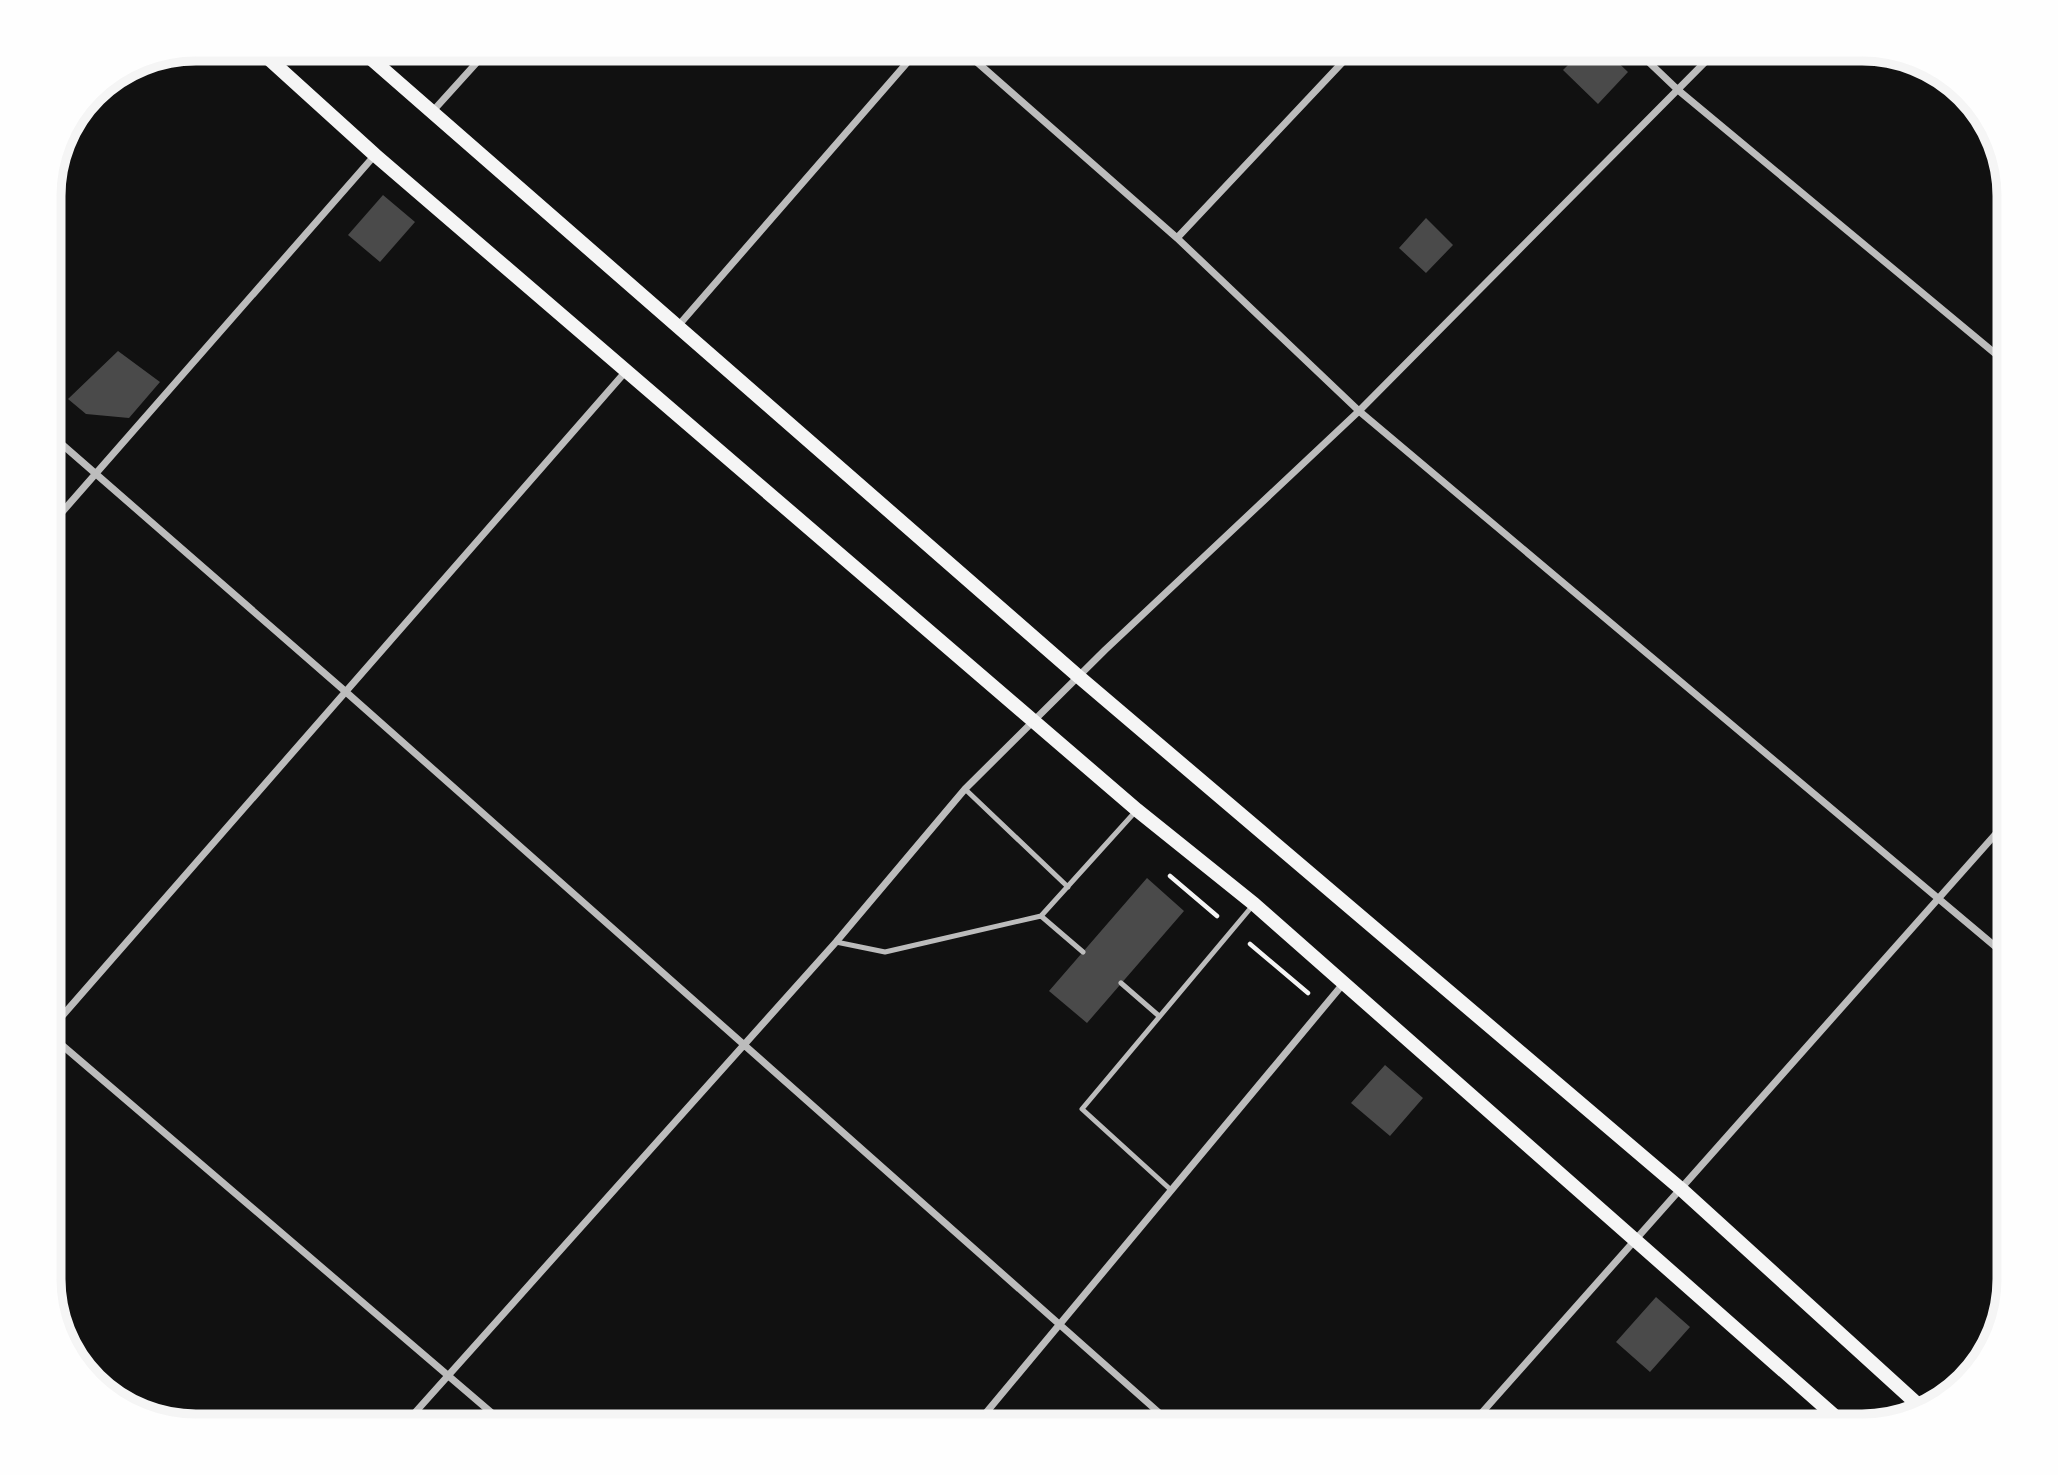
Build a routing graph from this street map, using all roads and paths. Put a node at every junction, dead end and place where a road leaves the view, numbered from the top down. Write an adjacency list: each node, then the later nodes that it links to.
1 (1343, 61): 12 (street)
2 (1648, 61): 9 (street)
3 (1706, 61): 9 (street)
4 (272, 62): 11 (main road)
5 (375, 62): 10 (main road)
6 (477, 62): 10 (street)
7 (908, 62): 13 (street)
8 (976, 62): 12 (street)
9 (1678, 90): 14 (street); 16 (street)
10 (432, 112): 13 (main road)
11 (375, 155): 15 (main road); 18 (street)
12 (1177, 238): 16 (street)
13 (678, 326): 20 (main road)
14 (1997, 355)
15 (628, 370): 21 (street); 22 (main road)
16 (1360, 411): 20 (street); 27 (street)
17 (62, 445): 18 (street)
18 (95, 475): 19 (street); 21 (street)
19 (62, 512)
20 (1078, 676): 22 (street); 39 (main road)
21 (346, 692): 36 (street); 38 (street)
22 (1034, 720): 23 (street); 24 (main road)
23 (965, 789): 26 (lane); 30 (street)
24 (1137, 810): 26 (lane); 28 (main road)
25 (1997, 833): 27 (street)
26 (1068, 887): 29 (lane)
27 (1940, 897): 31 (street); 39 (street)
28 (1254, 904): 34 (main road); 35 (lane)
29 (1041, 916): 30 (lane); 32 (lane)
30 (836, 942): 38 (street)
31 (1997, 947)
32 (1083, 952)
33 (1121, 983): 35 (lane)
34 (1343, 984): 40 (street); 41 (main road)
35 (1159, 1016): 40 (lane)
36 (62, 1017)
37 (62, 1043): 43 (street)
38 (742, 1044): 42 (street); 43 (street)
39 (1681, 1189): 41 (street); 44 (main road)
40 (1171, 1190): 42 (street)
41 (1636, 1239): 49 (street); 50 (main road)
42 (1060, 1325): 47 (street); 48 (street)
43 (448, 1373): 45 (street); 46 (street)
44 (1915, 1402)
45 (413, 1414)
46 (494, 1414)
47 (985, 1414)
48 (1160, 1414)
49 (1481, 1414)
50 (1833, 1414)

